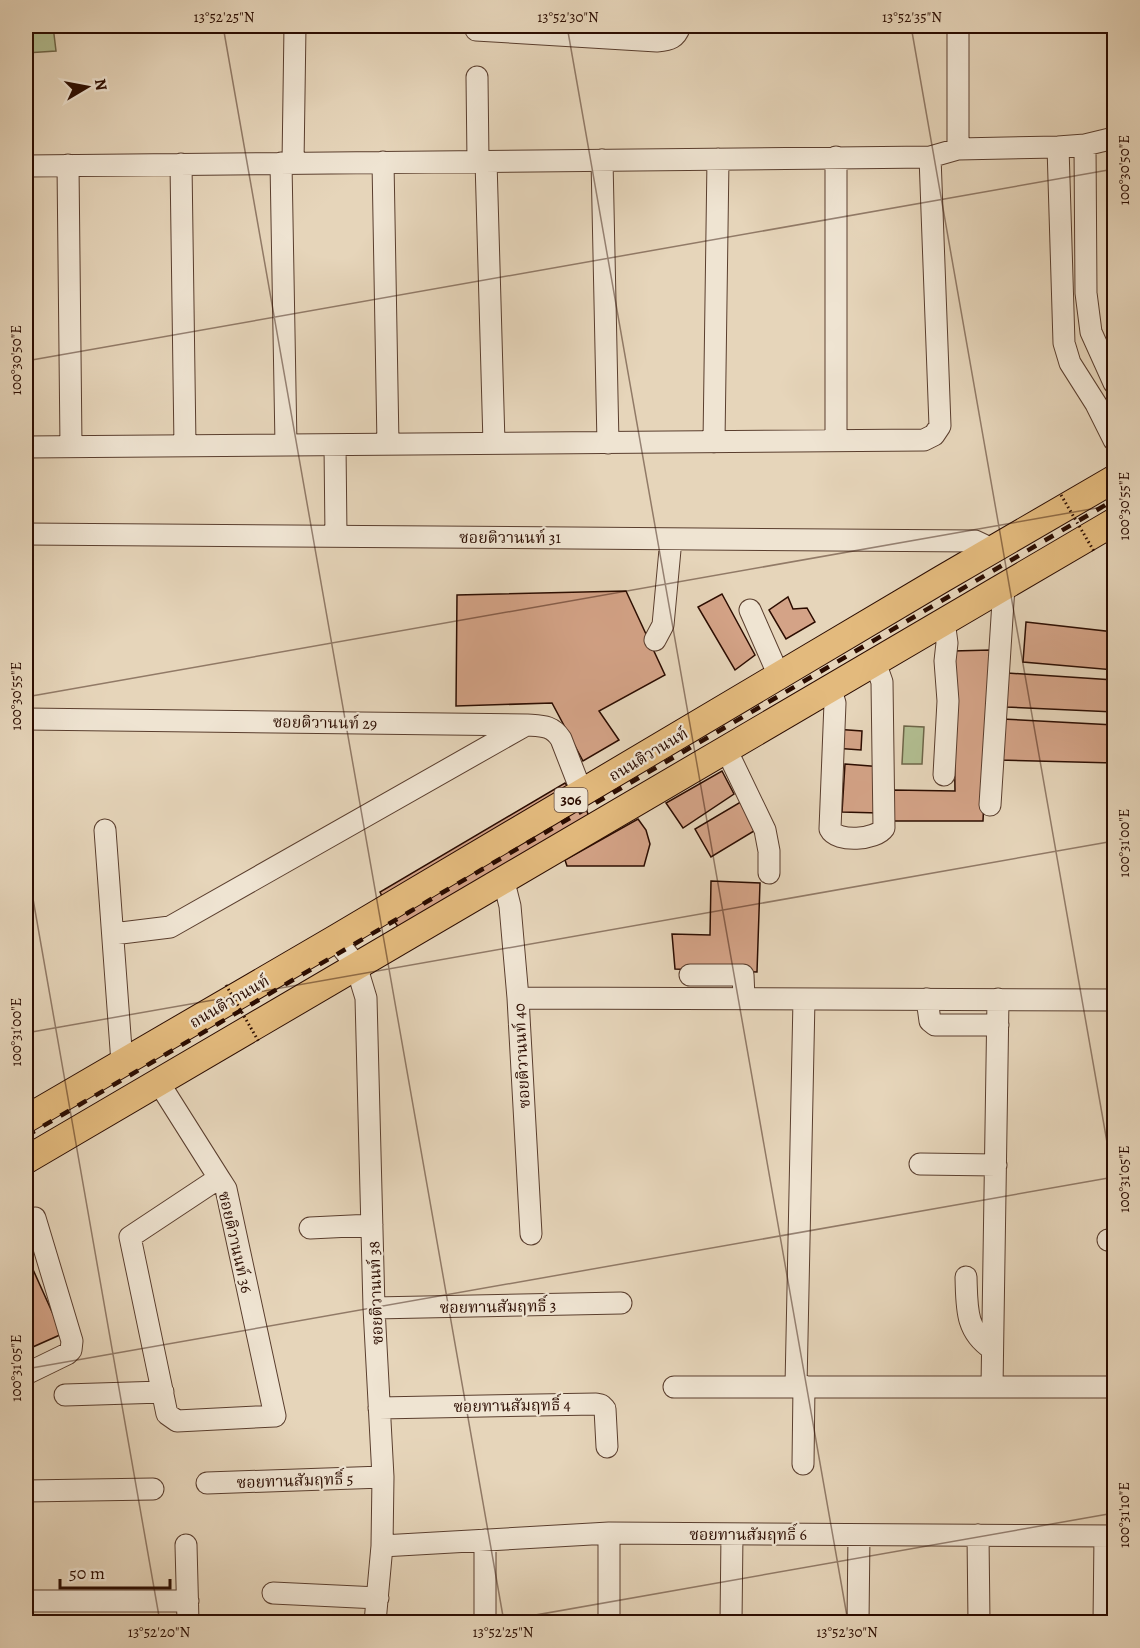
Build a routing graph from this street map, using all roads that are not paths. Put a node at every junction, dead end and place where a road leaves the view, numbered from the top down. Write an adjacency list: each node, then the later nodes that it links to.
1 (295, 26): 17 (street)
2 (680, 26): 5 (street)
3 (958, 26): 10 (street)
4 (476, 30): 5 (street)
5 (557, 30)
6 (477, 76): 15 (street)
7 (1114, 138): 8 (street)
8 (1085, 145): 9 (street); 21 (street)
9 (1058, 147): 10 (street); 22 (street)
10 (958, 148): 11 (street)
11 (930, 157): 12 (street); 25 (street)
12 (836, 158): 13 (street); 25 (street)
13 (718, 159): 14 (street); 26 (street)
14 (602, 160): 15 (street); 28 (street)
15 (482, 161): 16 (street); 27 (street)
16 (382, 162): 17 (street); 29 (street)
17 (287, 163): 18 (street); 30 (street)
18 (181, 164): 19 (street); 32 (street)
19 (68, 165): 20 (street); 34 (street)
20 (26, 166)
21 (1086, 293): 22 (street); 23 (street)
22 (1061, 294): 24 (street)
23 (1114, 383)
24 (1114, 440)
25 (836, 441): 26 (street)
26 (714, 442): 28 (street)
27 (494, 443): 28 (street); 29 (street)
28 (608, 443)
29 (388, 444): 31 (street)
30 (286, 445): 31 (street); 32 (street)
31 (334, 445): 38 (street)
32 (185, 446): 34 (street)
33 (26, 447): 34 (street)
34 (71, 447)
35 (1114, 479): 40 (main road, ถนนติวานนท์ / 306)
36 (1114, 522): 41 (main road, ถนนติวานนท์ / 306)
37 (26, 534): 38 (street, ซอยติวานนท์ 31)
38 (336, 536): 39 (street, ซอยติวานนท์ 31)
39 (671, 539): 40 (street, ซอยติวานนท์ 31); 44 (street)
40 (993, 549): 46 (main road, ถนนติวานนท์ / 306)
41 (1004, 586): 43 (main road, ถนนติวานนท์ / 306); 53 (street)
42 (750, 610): 46 (street)
43 (944, 621): 45 (main road, ถนนติวานนท์ / 306); 51 (street)
44 (655, 640)
45 (875, 662): 47 (main road, ถนนติวานนท์ / 306); 47 (street)
46 (779, 676): 52 (main road, ถนนติวานนท์ / 306)
47 (830, 688): 50 (main road, ถนนติวานนท์ / 306)
48 (26, 719): 49 (street, ซอยติวานนท์ 29)
49 (526, 724): 52 (street, ซอยติวานนท์ 29); 57 (street)
50 (726, 749): 55 (street); 56 (main road, ถนนติวานนท์ / 306)
51 (944, 775)
52 (582, 793): 58 (main road, ถนนติวานนท์ / 306)
53 (990, 805)
54 (105, 830): 57 (street)
55 (769, 873)
56 (503, 878): 59 (main road, ถนนติวานนท์ / 306); 61 (street, ซอยติวานนท์ 40)
57 (113, 934): 68 (street)
58 (335, 939): 59 (street); 68 (main road, ถนนติวานนท์ / 306)
59 (356, 965): 69 (main road, ถนนติวานนท์ / 306); 76 (street, ซอยติวานนท์ 38)
60 (690, 975): 62 (street)
61 (518, 998): 62 (street); 78 (street, ซอยติวานนท์ 40)
62 (744, 998): 63 (street)
63 (804, 999): 64 (street); 84 (street)
64 (927, 999): 65 (street); 67 (street)
65 (998, 999): 66 (street); 67 (street)
66 (1114, 1000)
67 (998, 1025): 73 (street)
68 (122, 1063): 70 (main road, ถนนติวานนท์ / 306)
69 (159, 1083): 71 (main road, ถนนติวานนท์ / 306); 74 (street, ซอยติวานนท์ 36)
70 (26, 1119)
71 (26, 1160)
72 (920, 1164): 73 (street)
73 (996, 1165): 82 (street)
74 (219, 1178): 88 (street); 88 (street, ซอยติวานนท์ 36)
75 (36, 1218): 83 (street)
76 (372, 1225): 77 (street); 81 (street, ซอยติวานนท์ 38)
77 (310, 1228)
78 (531, 1234)
79 (966, 1277): 82 (street)
80 (621, 1303): 81 (street, ซอยทานสัมฤทธิ์ 3)
81 (374, 1308): 90 (street, ซอยติวานนท์ 38)
82 (992, 1349): 86 (street)
83 (26, 1374)
84 (800, 1386): 85 (street); 86 (street); 92 (street)
85 (674, 1387)
86 (992, 1387): 87 (street)
87 (1114, 1387)
88 (163, 1392): 89 (street)
89 (65, 1395)
90 (379, 1408): 91 (street, ซอยทานสัมฤทธิ์ 4); 93 (street, ซอยติวานนท์ 38)
91 (607, 1447)
92 (803, 1464)
93 (383, 1477): 94 (street, ซอยทานสัมฤทธิ์ 5); 104 (street, ซอยติวานนท์ 38)
94 (207, 1483)
95 (153, 1489): 96 (street)
96 (26, 1491)
97 (609, 1533): 98 (street, ซอยทานสัมฤทธิ์ 6); 102 (street, ซอยทานสัมฤทธิ์ 6); 112 (street)
98 (732, 1534): 99 (street, ซอยทานสัมฤทธิ์ 6); 113 (street)
99 (859, 1535): 100 (street, ซอยทานสัมฤทธิ์ 6); 114 (street)
100 (978, 1535): 101 (street, ซอยทานสัมฤทธิ์ 6); 115 (street)
101 (1110, 1536): 116 (street)
102 (485, 1540): 104 (street, ซอยทานสัมฤทธิ์ 6); 111 (street)
103 (186, 1545): 108 (street)
104 (382, 1546): 106 (street, ซอยติวานนท์ 38)
105 (273, 1593): 106 (street)
106 (378, 1598): 110 (street, ซอยติวานนท์ 38)
107 (26, 1601): 108 (street)
108 (188, 1601): 109 (street)
109 (188, 1623)
110 (375, 1623)
111 (485, 1623)
112 (609, 1623)
113 (731, 1623)
114 (858, 1623)
115 (979, 1623)
116 (1104, 1623)

